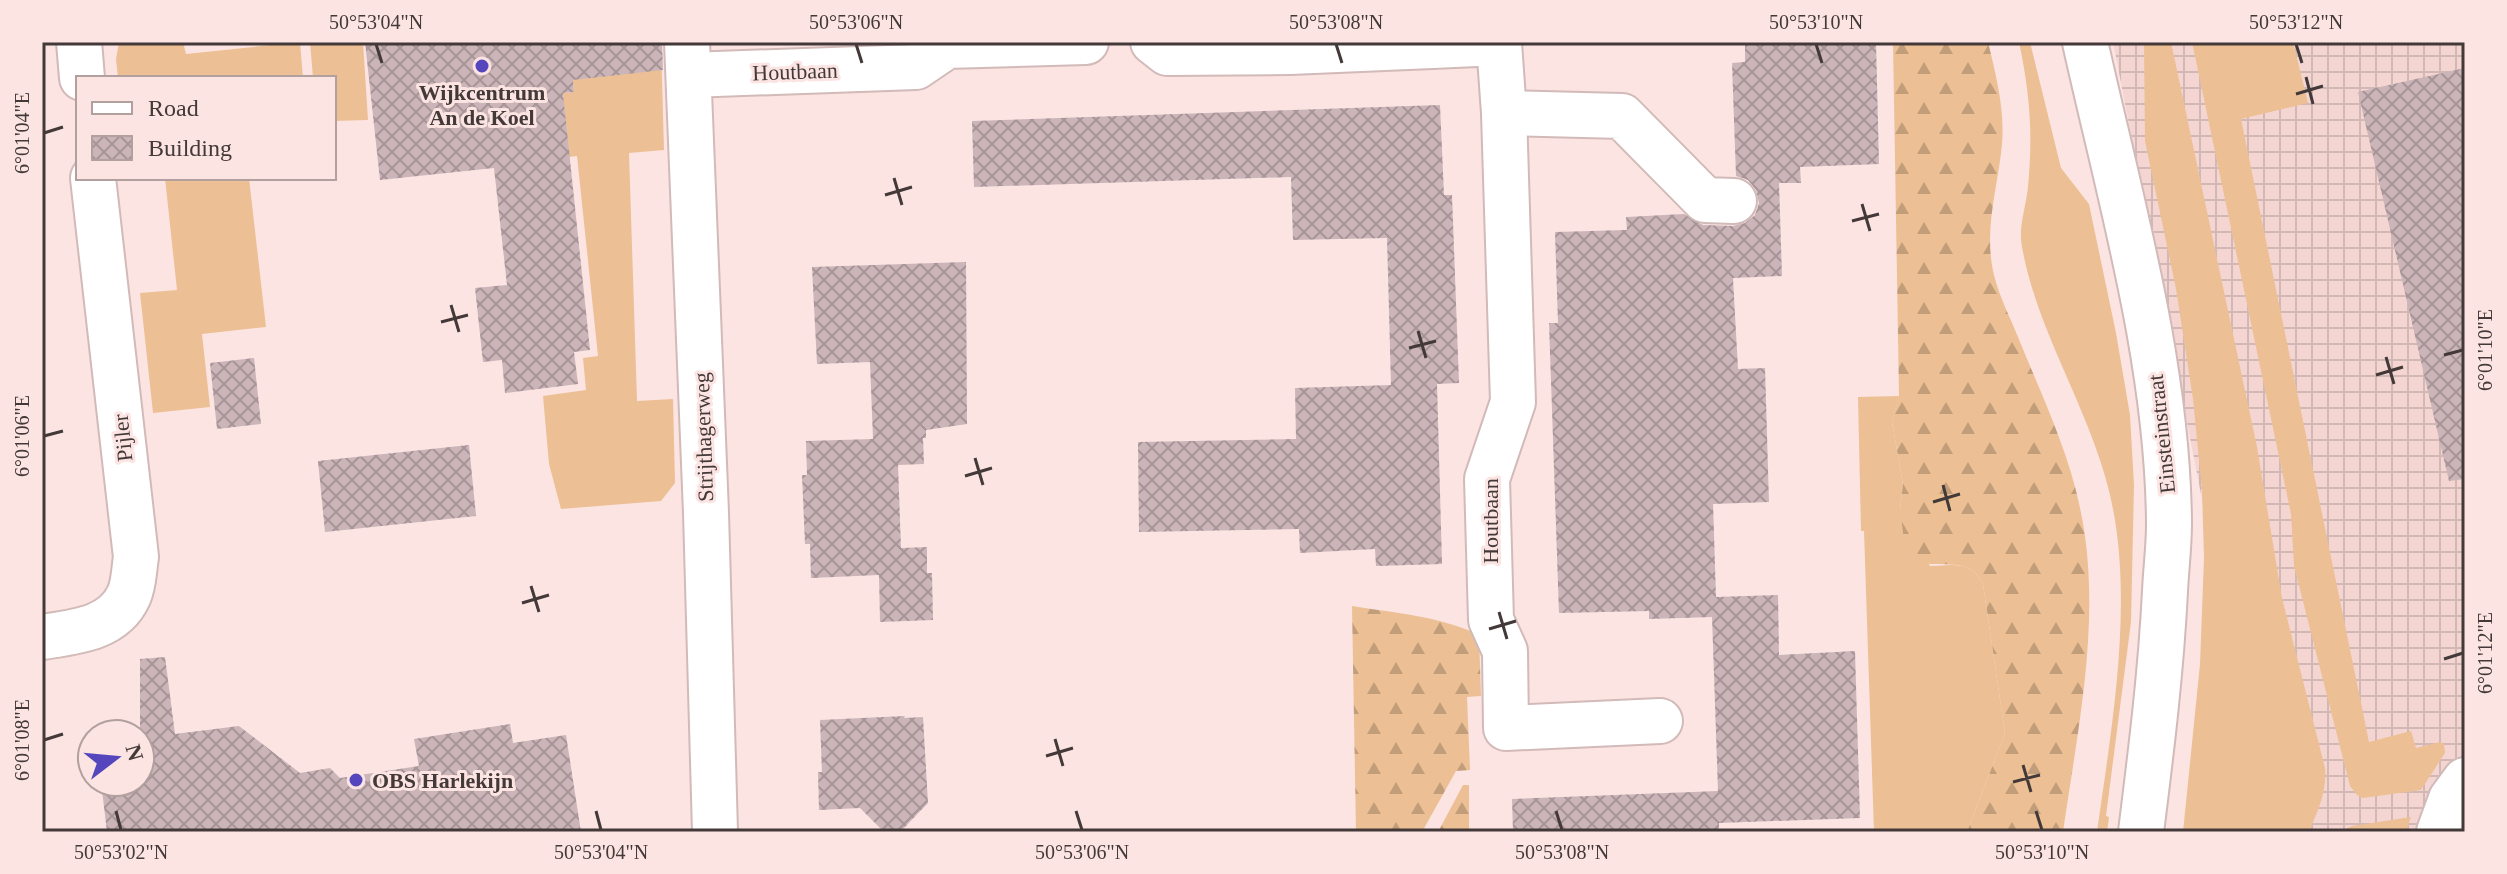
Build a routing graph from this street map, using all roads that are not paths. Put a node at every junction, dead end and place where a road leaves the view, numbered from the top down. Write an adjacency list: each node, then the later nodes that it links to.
1 (79, 42): 7 (street)
2 (1086, 42): 6 (street, Houtbaan)
3 (1153, 42): 5 (street, Houtbaan)
4 (2085, 42): 15 (street, Einsteinstraat)
5 (1432, 44): 8 (street, Houtbaan)
6 (688, 58): 14 (street, Strijthagerweg)
7 (82, 76)
8 (1504, 113): 10 (street); 12 (street, Houtbaan)
9 (93, 180): 11 (street, Pijler)
10 (1734, 201)
11 (42, 637)
12 (1660, 721)
13 (2465, 780): 16 (street)
14 (715, 832)
15 (2141, 832)
16 (2439, 832)

